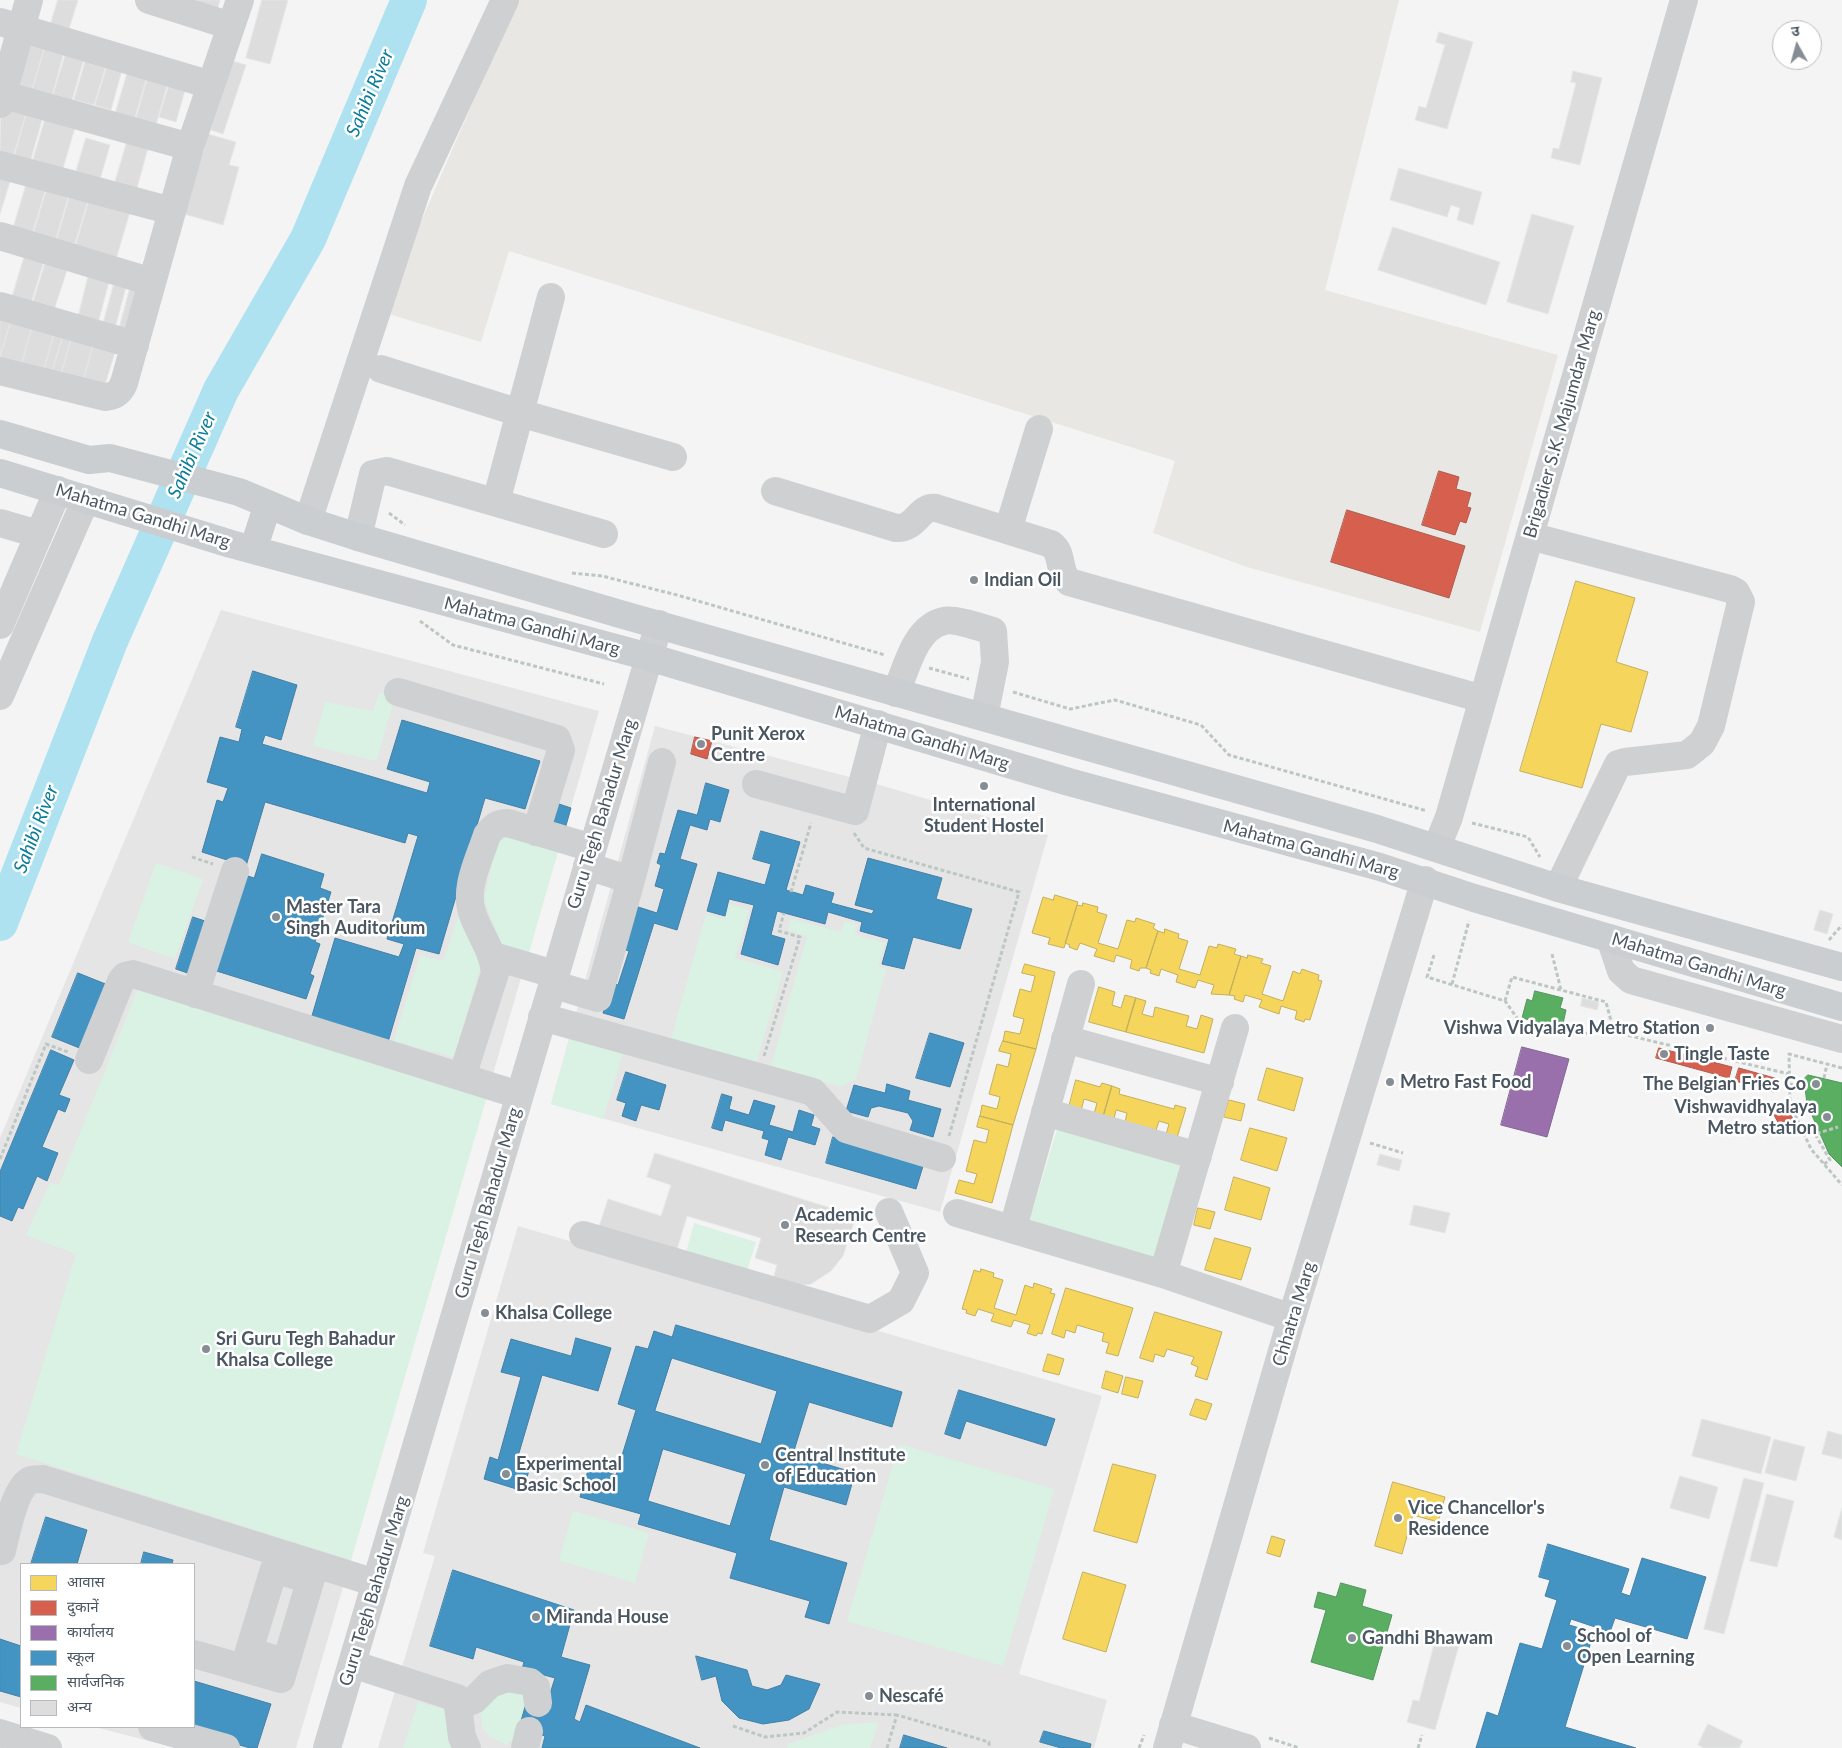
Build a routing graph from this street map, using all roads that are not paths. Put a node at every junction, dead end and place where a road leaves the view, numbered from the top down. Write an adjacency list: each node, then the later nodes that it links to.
1 (29, 0): 6 (street)
2 (149, 0): 7 (street)
3 (240, 0): 7 (street)
4 (505, 0): 30 (street)
5 (1684, 0): 35 (street, Brigadier S.K. Majumdar Marg)
6 (11, 25): 8 (street); 9 (street)
7 (231, 26): 8 (street)
8 (211, 85): 10 (street)
9 (1, 98): 10 (street)
10 (190, 147): 12 (street)
11 (0, 165): 12 (street)
12 (172, 211): 14 (street)
13 (0, 236): 14 (street)
14 (152, 282): 17 (street)
15 (551, 297): 20 (street)
16 (0, 306): 17 (street)
17 (135, 345): 19 (street)
18 (381, 369): 20 (street)
19 (0, 371)
20 (520, 413): 23 (street); 28 (street)
21 (1039, 428): 32 (street)
22 (0, 434): 29 (main road, Mahatma Gandhi Marg)
23 (673, 457)
24 (0, 473): 25 (main road, Mahatma Gandhi Marg)
25 (58, 490): 27 (main road, Mahatma Gandhi Marg); 33 (street)
26 (775, 491): 32 (street)
27 (94, 501): 37 (main road, Mahatma Gandhi Marg); 43 (street)
28 (496, 502): 34 (street); 36 (street)
29 (268, 504): 30 (main road, Mahatma Gandhi Marg); 37 (main road)
30 (308, 521): 36 (main road, Mahatma Gandhi Marg)
31 (2, 529): 33 (street)
32 (1008, 530): 44 (street)
33 (38, 534): 39 (street)
34 (604, 534)
35 (1530, 536): 44 (street, Brigadier S.K. Majumdar Marg); 55 (street)
36 (358, 537): 38 (main road, Mahatma Gandhi Marg)
37 (242, 547): 40 (main road, Mahatma Gandhi Marg)
38 (659, 624): 40 (street, Guru Tegh Bahadur Marg); 42 (main road, Mahatma Gandhi Marg)
39 (0, 625)
40 (649, 658): 46 (main road, Mahatma Gandhi Marg); 51 (street, Guru Tegh Bahadur Marg)
41 (398, 692): 49 (street)
42 (896, 693): 45 (main road, Mahatma Gandhi Marg); 45 (street)
43 (0, 696)
44 (1483, 699): 50 (street, Brigadier S.K. Majumdar Marg)
45 (984, 718): 50 (main road, Mahatma Gandhi Marg)
46 (878, 724): 48 (street); 54 (main road, Mahatma Gandhi Marg)
47 (662, 762): 53 (street)
48 (756, 784)
49 (536, 832): 51 (street); 58 (street)
50 (1436, 847): 55 (main road, Mahatma Gandhi Marg)
51 (589, 857): 53 (street); 61 (street, Guru Tegh Bahadur Marg)
52 (235, 871): 63 (street)
53 (631, 880): 61 (street)
54 (1425, 880): 56 (main road, Mahatma Gandhi Marg); 81 (street, Chhatra Marg)
55 (1558, 888): 59 (main road, Mahatma Gandhi Marg)
56 (1610, 938): 64 (main road, Mahatma Gandhi Marg); 68 (street)
57 (1842, 951): 59 (street)
58 (493, 956): 61 (street); 70 (street)
59 (1816, 960): 60 (main road, Mahatma Gandhi Marg)
60 (1842, 967)
61 (553, 979): 65 (street, Guru Tegh Bahadur Marg)
62 (1081, 984): 67 (street)
63 (195, 994): 69 (street); 70 (street)
64 (1842, 1007)
65 (542, 1017): 72 (street, Guru Tegh Bahadur Marg); 75 (street)
66 (1235, 1028): 71 (street)
67 (1065, 1039): 71 (street); 73 (street)
68 (1842, 1039)
69 (89, 1060)
70 (462, 1077): 72 (street)
71 (1220, 1082): 74 (street)
72 (519, 1095): 84 (street, Guru Tegh Bahadur Marg)
73 (1045, 1112): 74 (street); 78 (street)
74 (1198, 1156): 80 (street)
75 (942, 1158)
76 (889, 1212): 79 (street)
77 (957, 1212): 78 (street)
78 (1013, 1228): 80 (street)
79 (583, 1235)
80 (1163, 1274): 81 (street)
81 (1292, 1318): 92 (street, Chhatra Marg)
82 (0, 1550): 83 (street)
83 (313, 1573): 84 (street); 86 (street); 86 (street)
84 (376, 1584): 87 (street, Guru Tegh Bahadur Marg)
85 (195, 1654): 86 (street)
86 (286, 1662)
87 (352, 1664): 89 (street); 95 (street, Guru Tegh Bahadur Marg)
88 (538, 1703): 89 (street)
89 (458, 1707): 96 (street)
90 (156, 1728): 94 (street)
91 (0, 1733): 93 (street)
92 (1170, 1736): 97 (street)
93 (48, 1748)
94 (226, 1748)
95 (327, 1748)
96 (467, 1748)
97 (1247, 1748)

